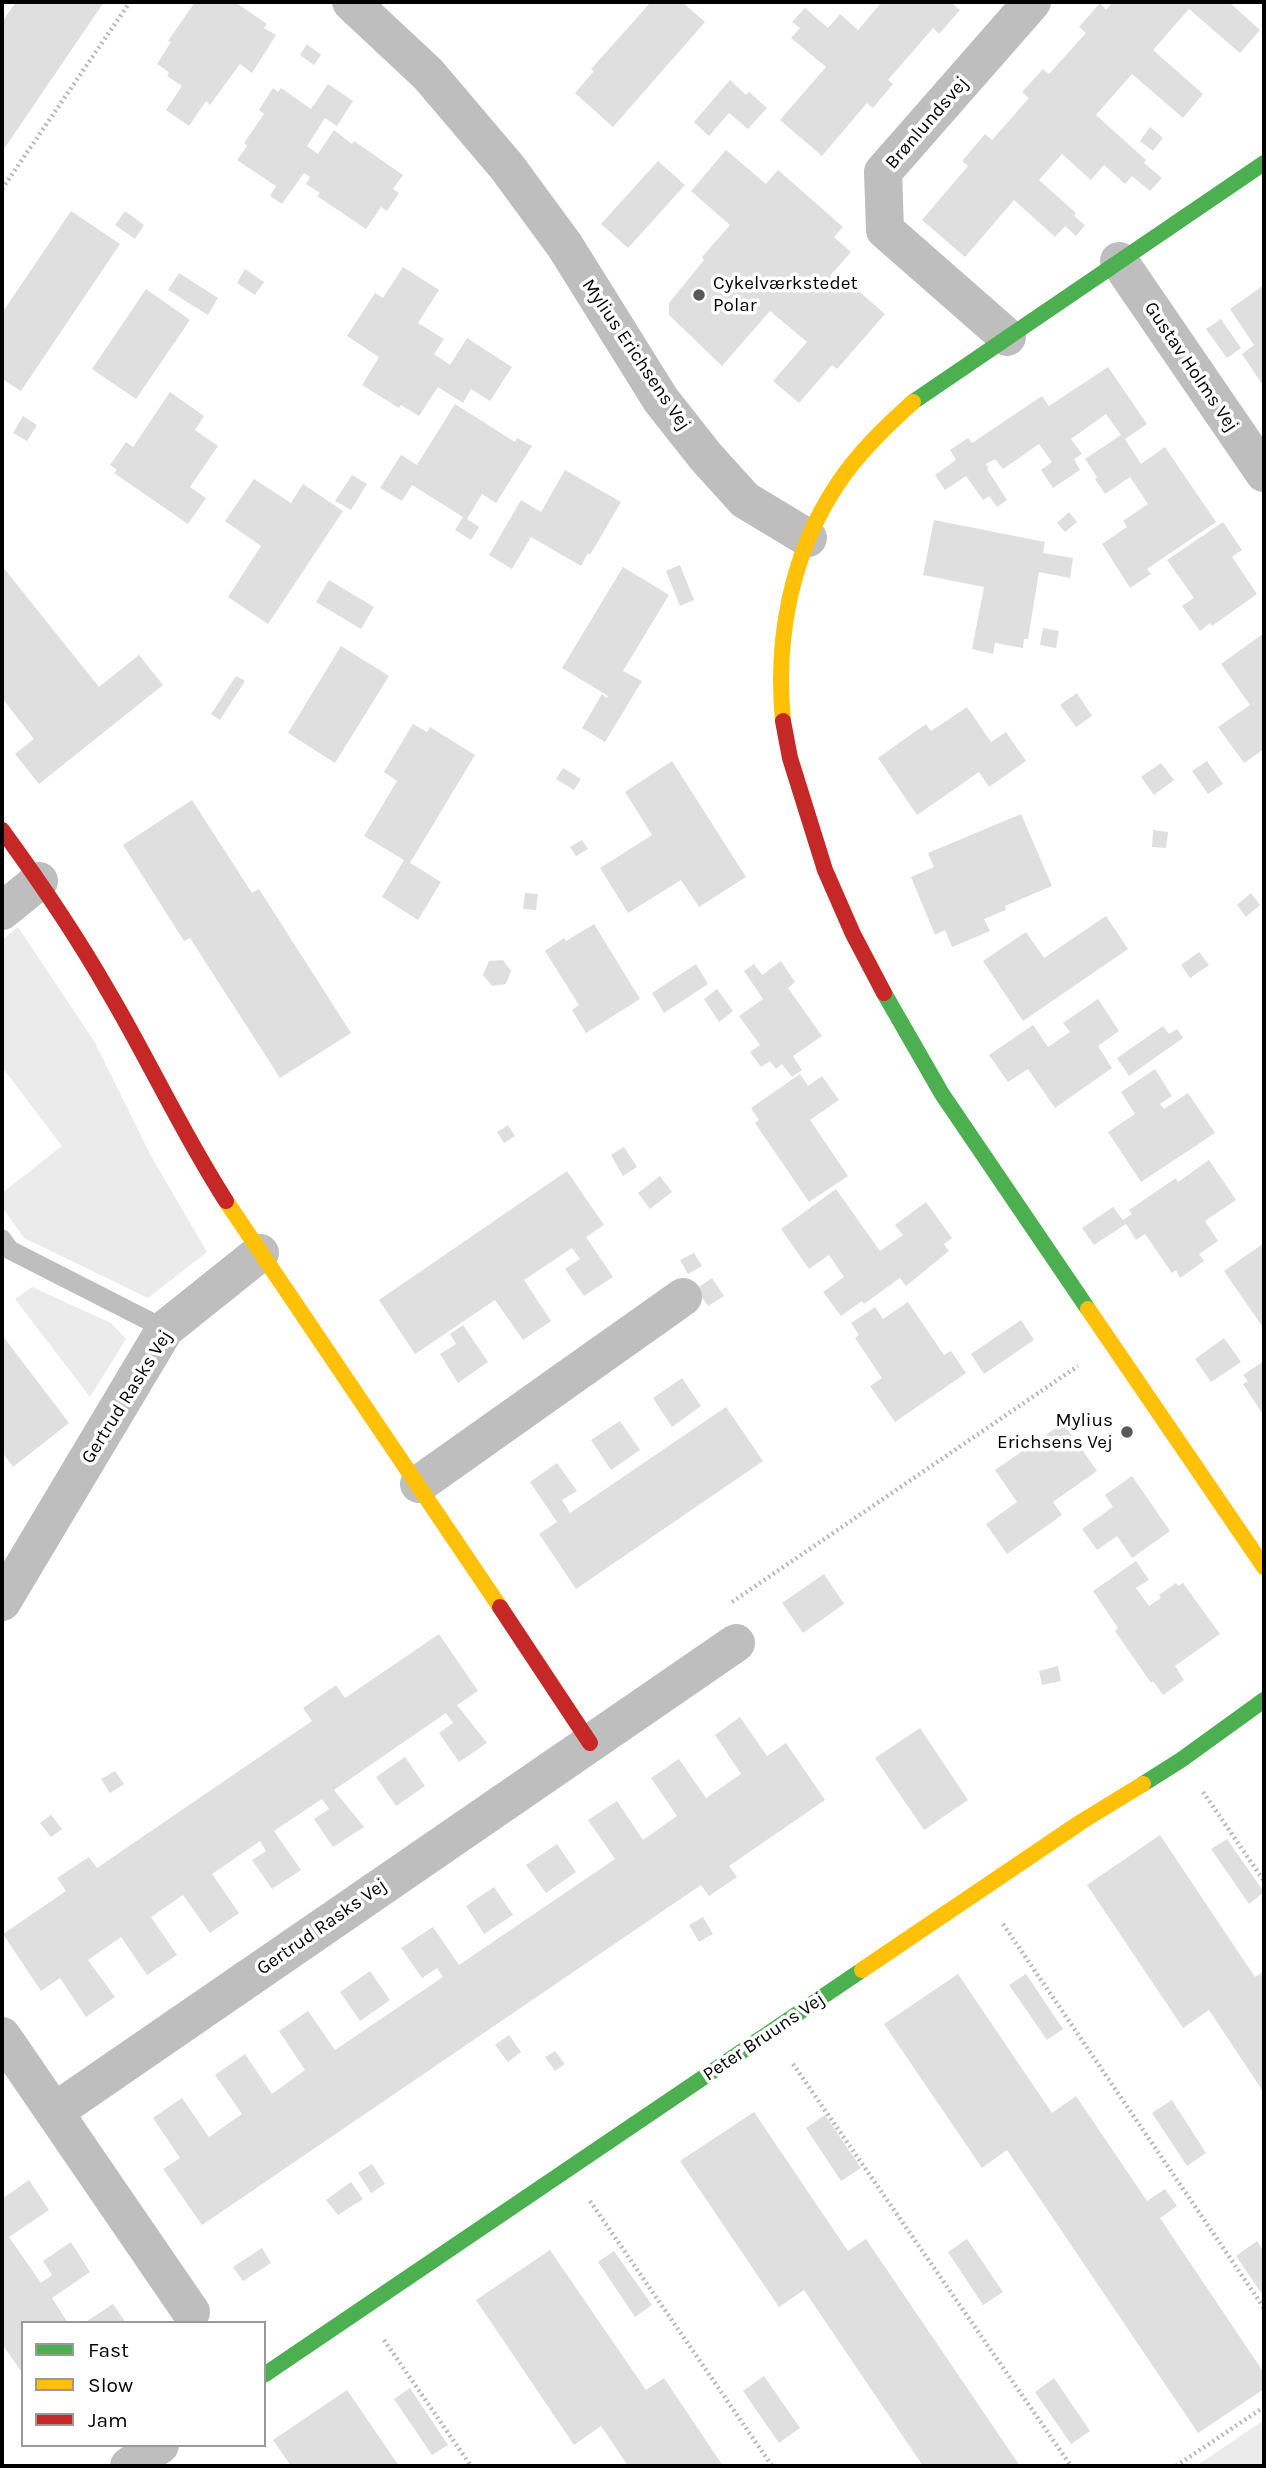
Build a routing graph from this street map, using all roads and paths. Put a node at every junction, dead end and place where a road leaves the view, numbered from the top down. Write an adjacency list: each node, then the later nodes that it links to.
1 (130, 2): 5 (path)
2 (351, 2): 9 (street, Mylius Erichsens Vej)
3 (1032, 2): 7 (street, Brønlundsvej)
4 (1264, 163): 6 (street)
5 (2, 189)
6 (1119, 261): 7 (street); 8 (street, Gustav Holms Vej)
7 (1007, 337): 9 (street)
8 (1264, 473)
9 (808, 538): 16 (street)
10 (2, 830): 11 (street)
11 (39, 881): 12 (street); 14 (street)
12 (2, 911)
13 (2, 1239): 17 (lane)
14 (260, 1253): 17 (street, Gertrud Rasks Vej); 18 (street)
15 (683, 1297): 18 (street)
16 (1101, 1327): 19 (street); 21 (path)
17 (165, 1329): 20 (street, Gertrud Rasks Vej)
18 (419, 1483): 23 (street)
19 (1264, 1567)
20 (2, 1602)
21 (736, 1643): 23 (street, Gertrud Rasks Vej)
22 (1264, 1700): 24 (street, Peter Bruuns Vej)
23 (590, 1743): 29 (street, Gertrud Rasks Vej)
24 (1181, 1760): 25 (path); 26 (street, Peter Bruuns Vej)
25 (1264, 1881)
26 (980, 1890): 27 (street, Peter Bruuns Vej); 32 (path)
27 (771, 2032): 30 (street, Peter Bruuns Vej); 40 (path)
28 (2, 2036): 29 (street)
29 (54, 2112): 33 (street)
30 (568, 2169): 31 (street, Peter Bruuns Vej); 39 (path)
31 (361, 2308): 34 (street, Peter Bruuns Vej); 38 (path)
32 (1264, 2308)
33 (191, 2312)
34 (266, 2374)
35 (1264, 2407): 41 (path)
36 (157, 2447): 37 (street)
37 (129, 2466)
38 (471, 2466)
39 (772, 2466)
40 (1071, 2466)
41 (1176, 2466)

